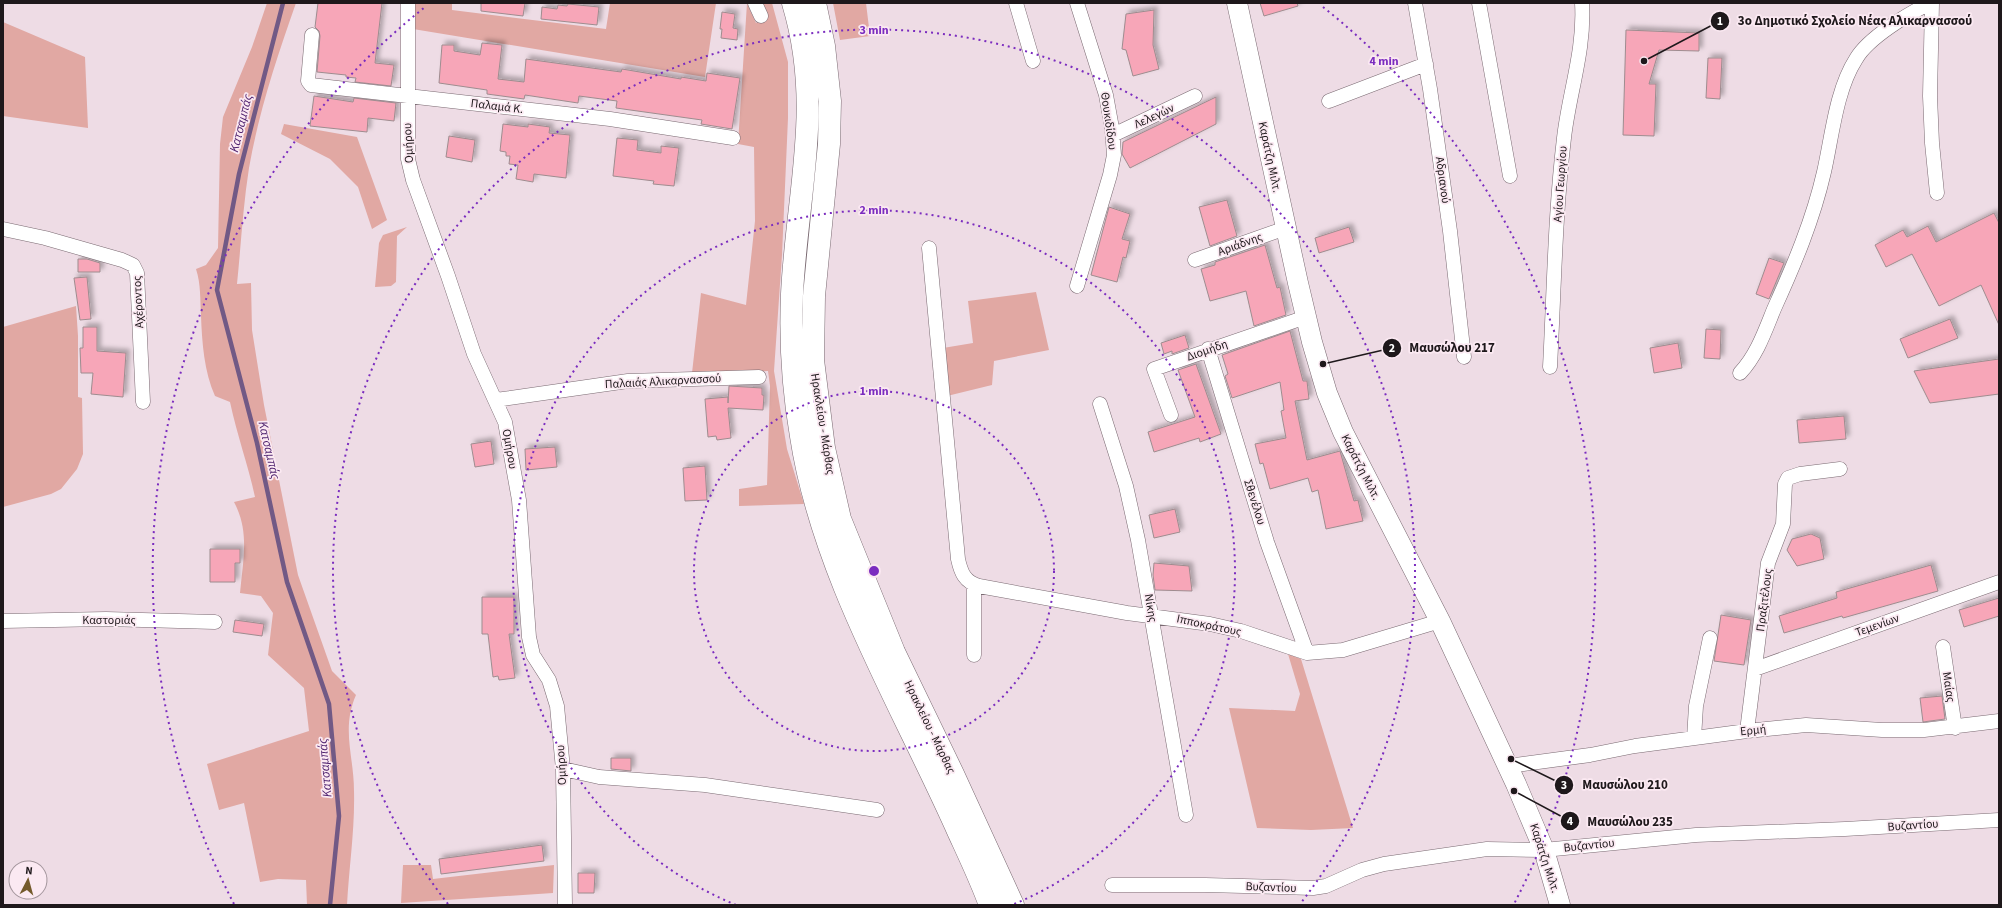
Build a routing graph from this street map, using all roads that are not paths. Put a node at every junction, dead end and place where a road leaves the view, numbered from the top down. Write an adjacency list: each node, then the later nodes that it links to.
1 (408, 3): 16 (street, Ομήρου)
2 (756, 3): 12 (street)
3 (793, 3): 62 (main road, Ηρακλείου - Μάρθας)
4 (815, 3): 63 (main road, Ηρακλείου - Μάρθας)
5 (1016, 3): 14 (street)
6 (1077, 3): 19 (street, Θουκιδίδου)
7 (1237, 3): 23 (street, Καράτζη Μιλτ.)
8 (1415, 3): 15 (street, Αδριανού)
9 (1479, 3): 21 (street)
10 (1582, 3): 31 (street, Αγίου Γεωργίου)
11 (1931, 3): 22 (street); 32 (street)
12 (761, 16)
13 (312, 35): 16 (street, Παλαμά Κ.)
14 (1033, 61)
15 (1426, 64): 18 (street); 30 (street, Αδριανού)
16 (407, 96): 20 (street, Παλαμά Κ.); 34 (street, Ομήρου)
17 (1194, 96): 19 (street, Λελεγών)
18 (1329, 101)
19 (1113, 135): 27 (street, Θουκιδίδου)
20 (733, 138)
21 (1510, 176)
22 (1937, 193)
23 (1286, 228): 26 (street, Αριάδνης); 28 (street, Καράτζη Μιλτ.)
24 (3, 229): 35 (street, Αχέροντος)
25 (929, 248): 40 (street)
26 (1195, 260)
27 (1077, 286)
28 (1306, 317): 29 (street, Διομήδη); 43 (street, Καράτζη Μιλτ.)
29 (1208, 349): 37 (street, Διομήδη); 47 (street, Σθενέλου)
30 (1464, 358)
31 (1550, 367)
32 (1740, 373)
33 (759, 377): 34 (street, Παλαιάς Αλικαρνασσού)
34 (496, 400): 55 (street, Ομήρου)
35 (143, 402)
36 (1100, 404): 41 (street, Νίκης)
37 (1171, 415)
38 (1840, 469): 49 (street, Πραξιτέλους)
39 (1999, 582): 49 (street, Τεμενίων)
40 (974, 584): 41 (street, Ιπποκράτους); 48 (street)
41 (1152, 615): 47 (street, Ιπποκράτους); 57 (street, Νίκης)
42 (3, 621): 44 (street, Καστοριάς)
43 (1440, 621): 47 (street, Ιπποκράτους); 54 (street, Καράτζη Μιλτ.)
44 (215, 622)
45 (1710, 638): 53 (street)
46 (1943, 647): 51 (street, Μαίας)
47 (1307, 653)
48 (974, 655)
49 (1755, 669): 52 (street, Πραξιτέλους)
50 (1999, 721): 51 (street, Ερμή)
51 (1955, 728): 52 (street, Ερμή)
52 (1747, 731): 53 (street, Ερμή)
53 (1694, 738): 54 (street, Ερμή)
54 (1508, 766): 59 (street, Καράτζη Μιλτ.)
55 (563, 769): 56 (street); 61 (street, Ομήρου)
56 (877, 810)
57 (1186, 815)
58 (1999, 820): 59 (street, Βυζαντίου)
59 (1544, 850): 60 (street, Βυζαντίου); 64 (street, Καράτζη Μιλτ.)
60 (1112, 885)
61 (565, 905)
62 (990, 905)
63 (1013, 905)
64 (1560, 905)

